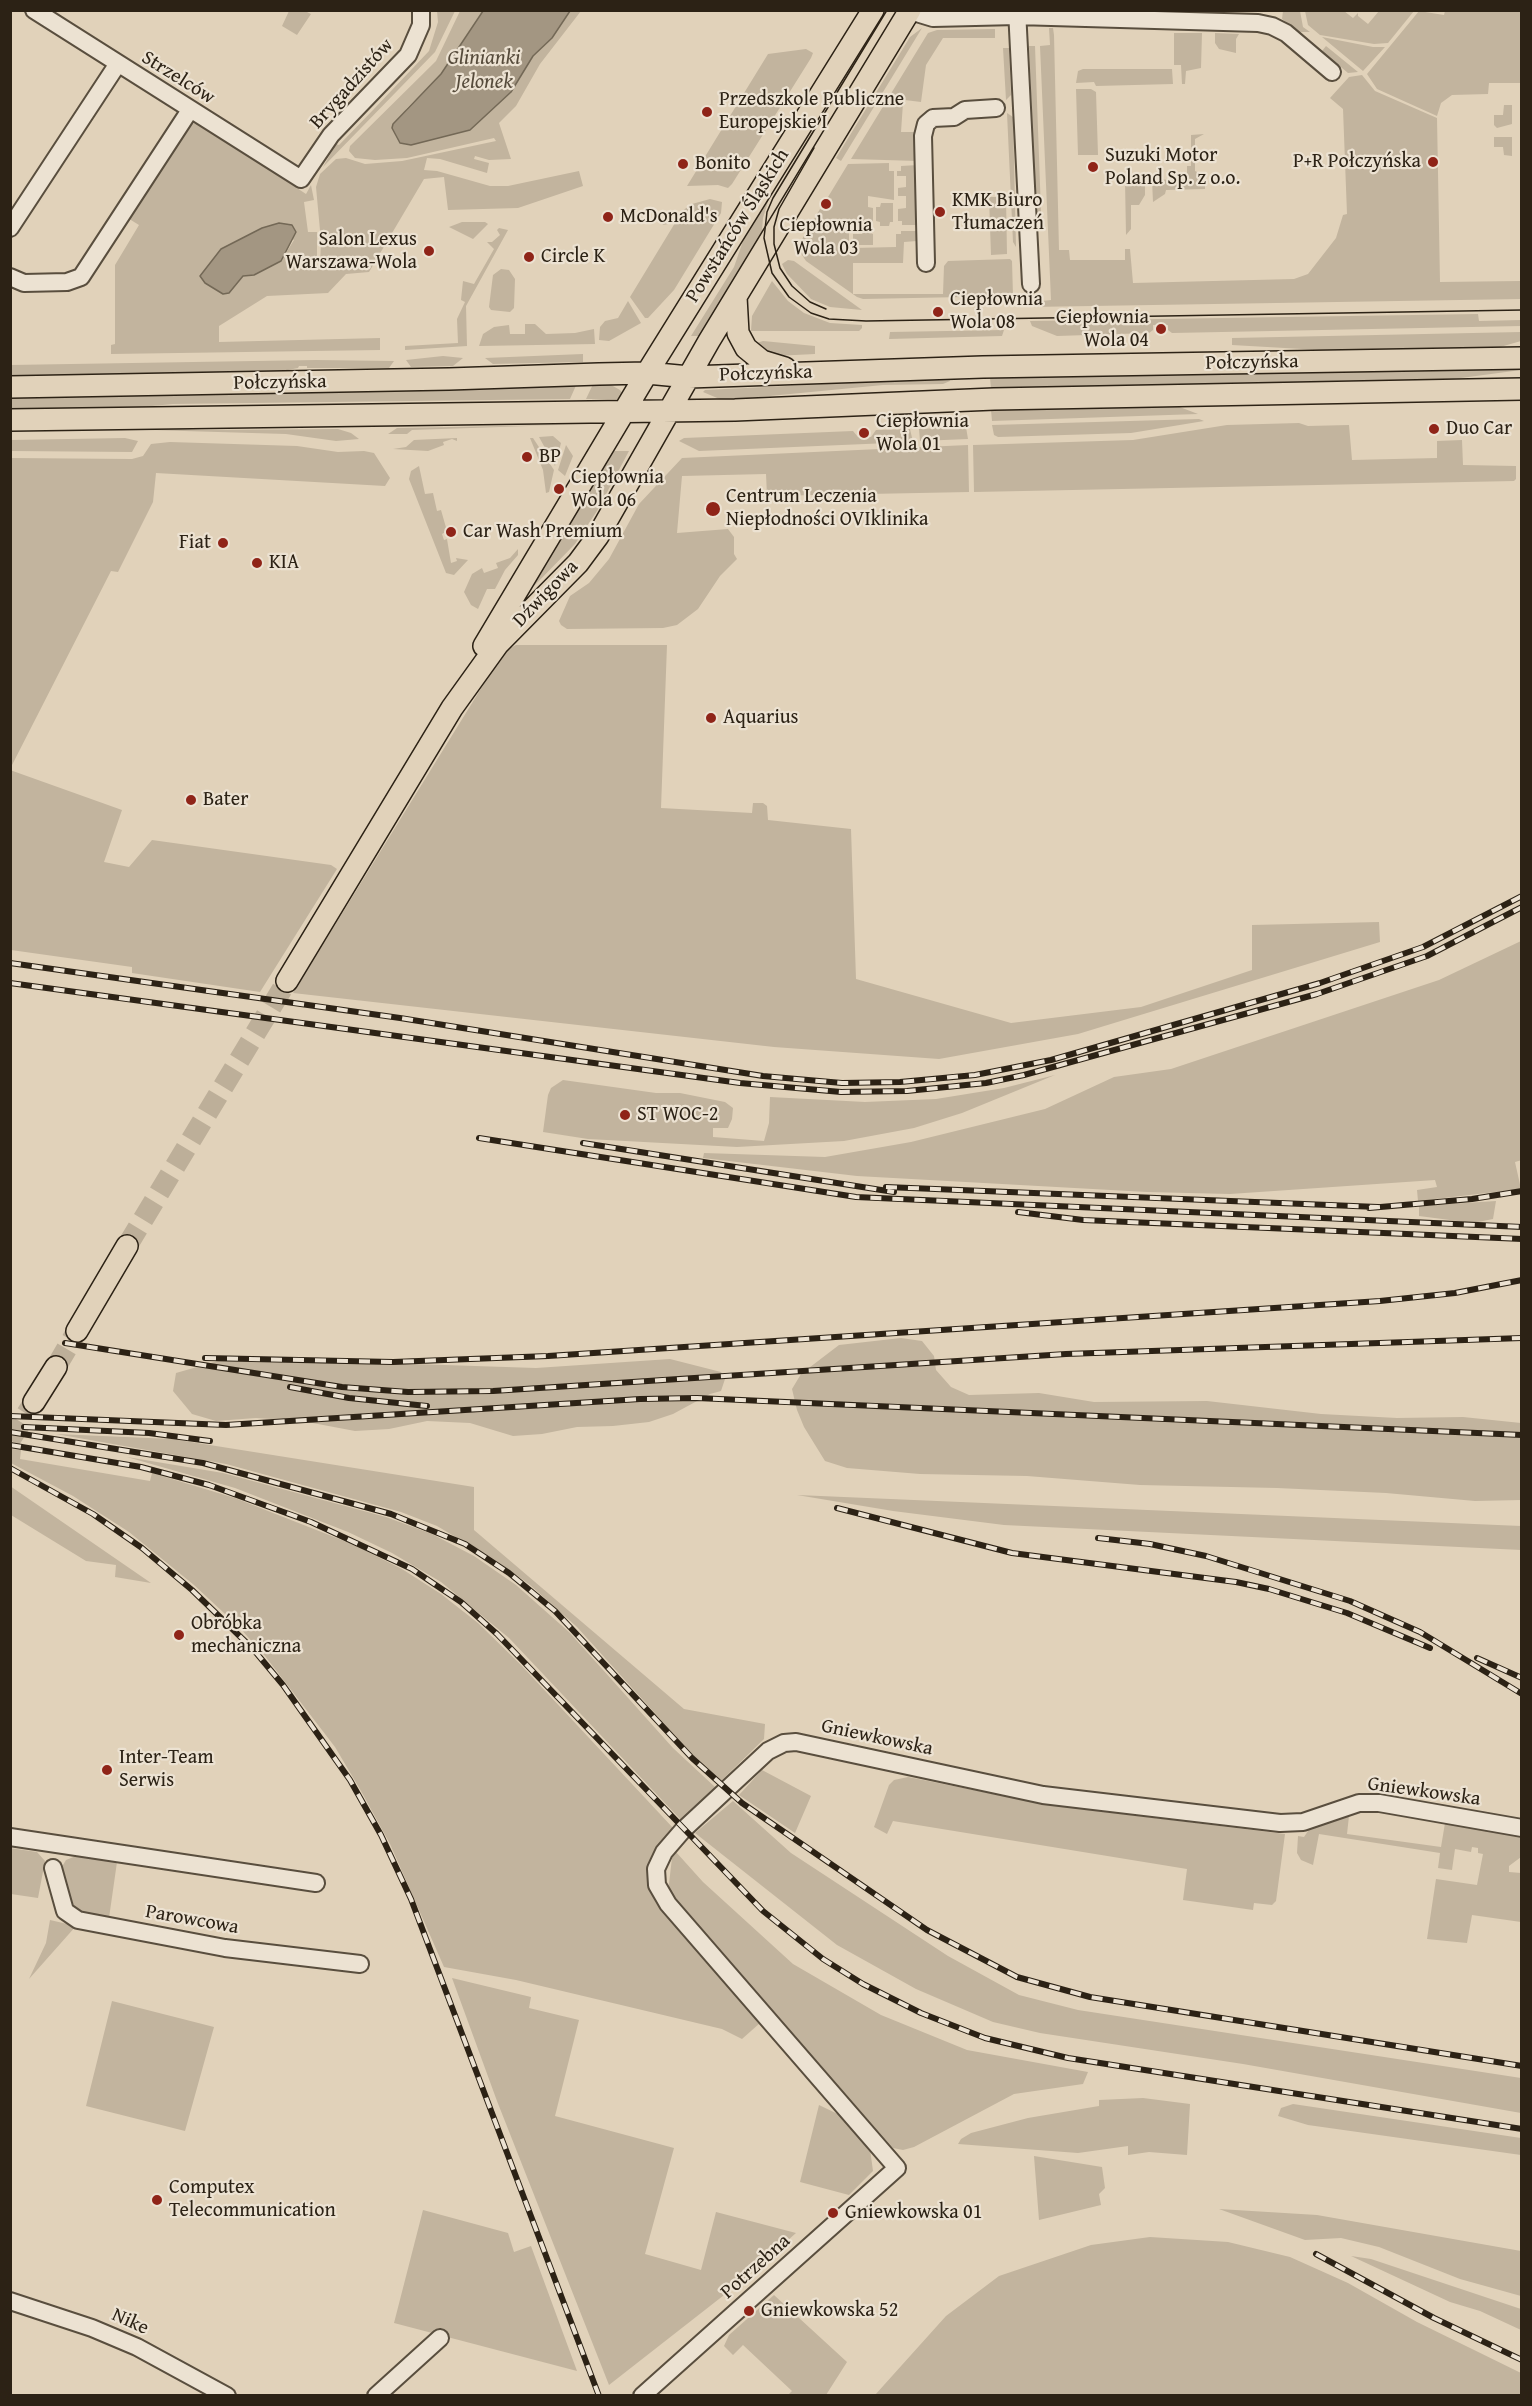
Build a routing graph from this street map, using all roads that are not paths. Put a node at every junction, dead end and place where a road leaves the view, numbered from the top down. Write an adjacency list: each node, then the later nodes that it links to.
1 (34, 10): 6 (street, Strzelców)
2 (422, 10): 10 (street, Brygadzistów)
3 (873, 10): 19 (main road, Powstańców Śląskich)
4 (910, 11): 5 (street); 15 (main road, Powstańców Śląskich)
5 (1017, 13): 7 (street); 14 (street)
6 (117, 65): 9 (street, Strzelców); 11 (street)
7 (1332, 72)
8 (996, 108): 12 (street)
9 (190, 110): 10 (street, Strzelców); 13 (street)
10 (301, 179)
11 (10, 228)
12 (926, 263)
13 (10, 277)
14 (1031, 284)
15 (736, 297): 18 (main road); 20 (main road, Powstańców Śląskich)
16 (1521, 358): 17 (main road, Połczyńska)
17 (949, 368): 18 (main road, Połczyńska); 23 (main road)
18 (800, 372): 20 (main road, Połczyńska)
19 (647, 373): 20 (main road, Połczyńska); 21 (main road, Połczyńska); 25 (main road, Powstańców Śląskich)
20 (689, 377): 24 (main road, Powstańców Śląskich)
21 (10, 387)
22 (1521, 388): 23 (main road, Połczyńska)
23 (949, 401): 24 (main road, Połczyńska)
24 (669, 411): 25 (main road, Połczyńska); 27 (main road, Dźwigowa)
25 (623, 412): 26 (main road, Połczyńska); 27 (main road, Dźwigowa)
26 (10, 420)
27 (452, 708): 28 (main road, Dźwigowa)
28 (287, 981)
29 (127, 1246): 30 (main road)
30 (77, 1331)
31 (56, 1367): 32 (main road)
32 (34, 1402)
33 (1521, 1828): 38 (street, Gniewkowska)
34 (10, 1837): 36 (street)
35 (53, 1868): 37 (street, Parowcowa)
36 (316, 1883)
37 (360, 1964)
38 (897, 2168): 43 (street, Potrzebna)
39 (10, 2301): 41 (street, Nike)
40 (440, 2338): 42 (street)
41 (227, 2396)
42 (376, 2396)
43 (642, 2396)

